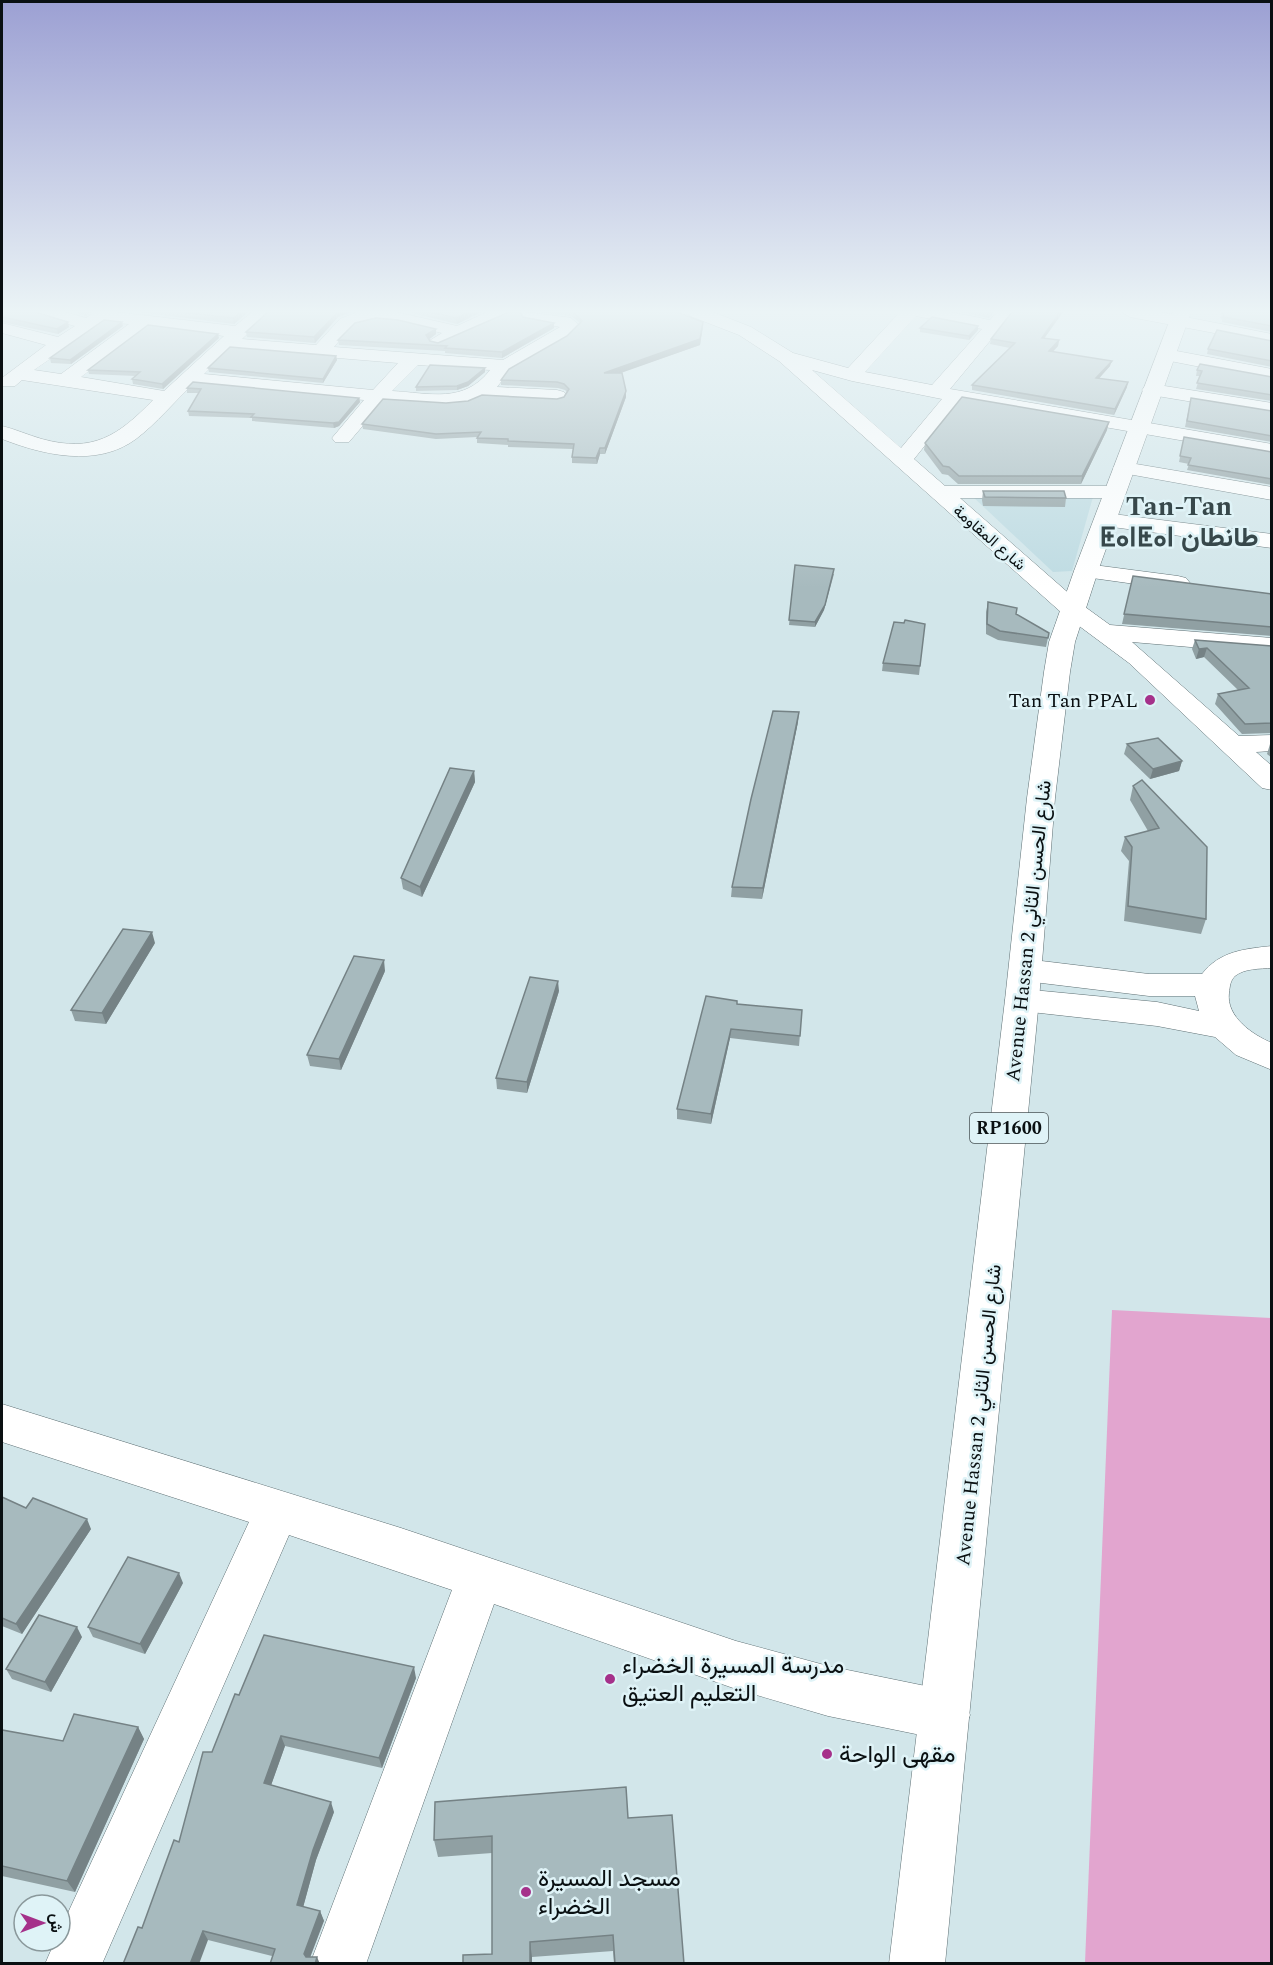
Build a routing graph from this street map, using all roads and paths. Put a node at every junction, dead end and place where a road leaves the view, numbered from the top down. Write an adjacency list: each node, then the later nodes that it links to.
1 (161, 404): 10 (street)
2 (371, 404): 11 (street)
3 (840, 404): 13 (street, شارع المقاومة)
4 (939, 404): 13 (street)
5 (1009, 404): 9 (street)
6 (1147, 404): 9 (street, Avenue Hassan 2 شارع الحسن الثاني / RP1600)
7 (1239, 404): 8 (street)
8 (1272, 409)
9 (1139, 426): 12 (street); 15 (street, Avenue Hassan 2 شارع الحسن الثاني / RP1600)
10 (2, 432)
11 (342, 438)
12 (1272, 450)
13 (903, 459): 14 (street, شارع المقاومة)
14 (939, 492): 15 (street); 20 (street, شارع المقاومة)
15 (1114, 493): 16 (street); 17 (street); 18 (street, Avenue Hassan 2 شارع الحسن الثاني / RP1600)
16 (1272, 495)
17 (1272, 541)
18 (1086, 571): 19 (street); 20 (street, Avenue Hassan 2 شارع الحسن الثاني / RP1600)
19 (1202, 586)
20 (1072, 609): 21 (street, شارع المقاومة); 27 (street, Avenue Hassan 2 شارع الحسن الثاني / RP1600)
21 (1101, 632): 22 (street); 24 (street, شارع المقاومة)
22 (1272, 646)
23 (1272, 743): 24 (street)
24 (1230, 745): 25 (street, شارع المقاومة)
25 (1272, 782)
26 (1272, 957): 28 (street)
27 (1024, 985): 28 (street); 29 (street); 34 (street, Avenue Hassan 2 شارع الحسن الثاني / RP1600)
28 (1212, 985): 29 (street)
29 (1224, 1027): 30 (street)
30 (1272, 1058)
31 (2, 1423): 32 (street)
32 (277, 1510): 33 (street); 35 (street)
33 (480, 1578): 34 (street); 36 (street)
34 (945, 1715): 37 (street, Avenue Hassan 2 شارع الحسن الثاني / RP1600)
35 (73, 1964)
36 (338, 1964)
37 (917, 1964)

